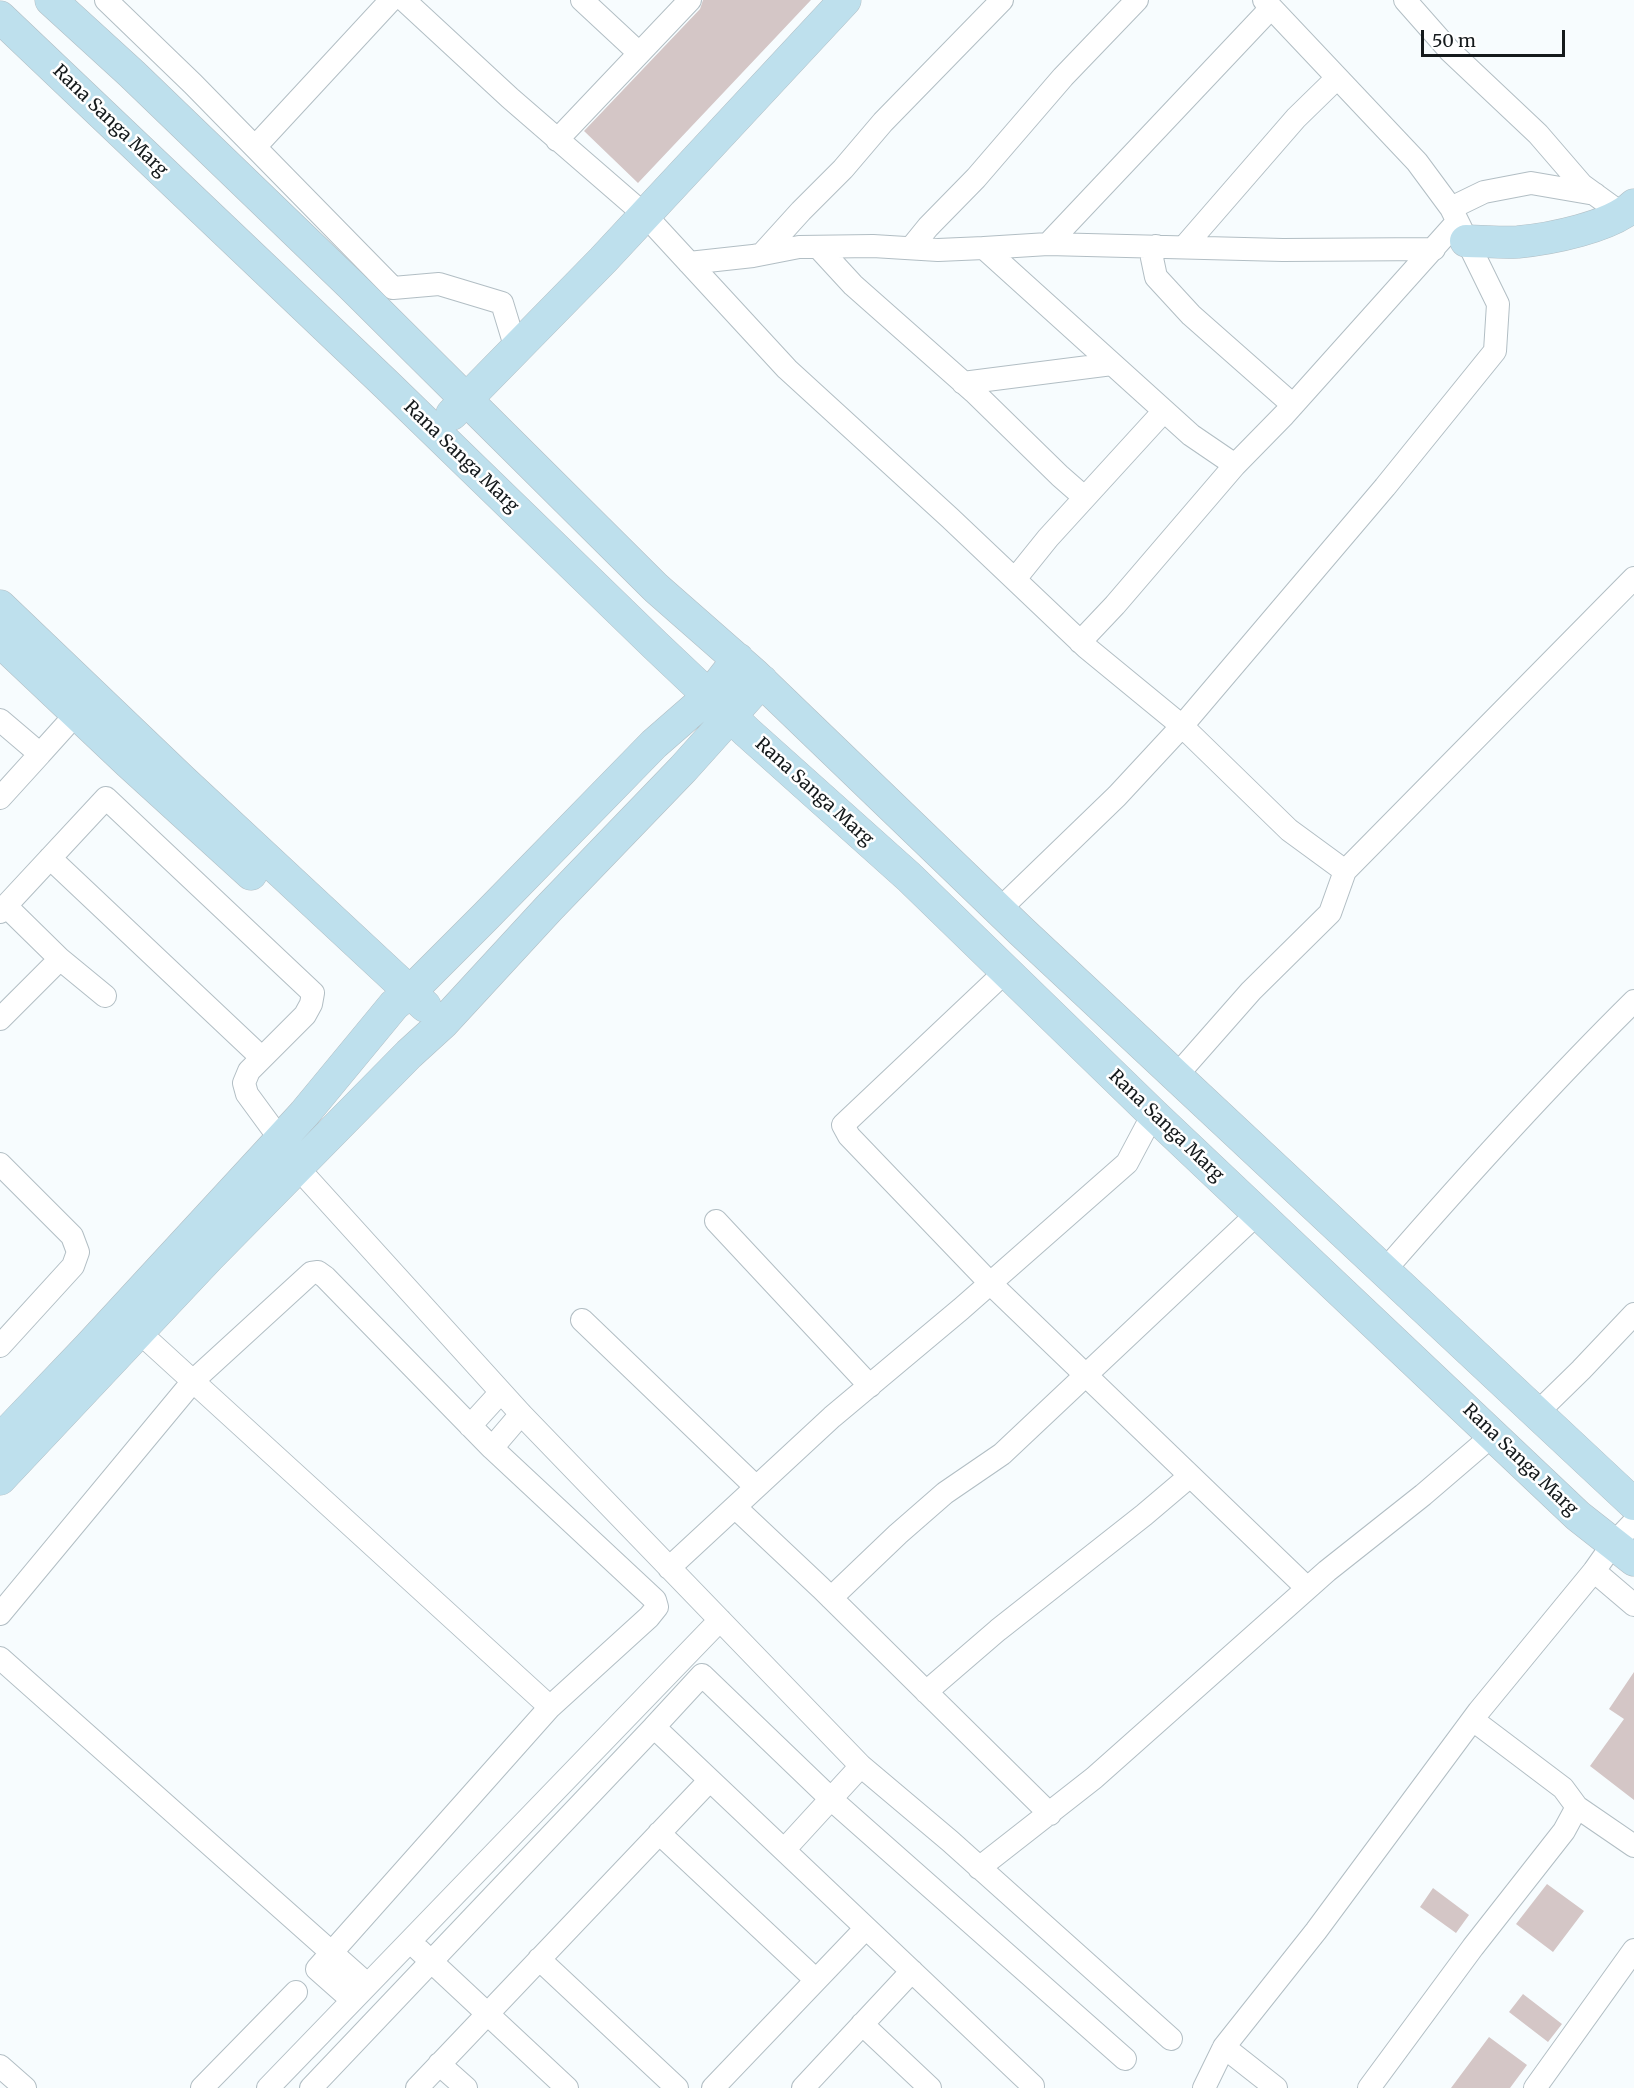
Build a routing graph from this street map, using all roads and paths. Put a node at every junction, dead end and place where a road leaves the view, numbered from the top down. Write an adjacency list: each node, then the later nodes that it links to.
1 (51, 0): 33 (main road)
2 (106, 0): 16 (street)
3 (391, 0): 16 (street)
4 (404, 0): 15 (street)
5 (582, 0): 13 (street)
6 (690, 0): 13 (street)
7 (845, 0): 19 (main road)
8 (1002, 0): 28 (street)
9 (1137, 0): 25 (street)
10 (1410, 2): 17 (street)
11 (1267, 4): 14 (street); 21 (street)
12 (0, 16): 36 (main road, Rana Sanga Marg)
13 (639, 53): 15 (street)
14 (1336, 79): 20 (street); 24 (street)
15 (557, 140): 19 (street)
16 (255, 147): 30 (street)
17 (1594, 194): 18 (street); 20 (street)
18 (1628, 209): 20 (main road)
19 (645, 215): 29 (street); 30 (main road)
20 (1458, 224): 27 (street); 49 (street)
21 (1048, 244): 22 (street); 26 (street)
22 (1156, 246): 24 (street); 34 (street)
23 (818, 247): 25 (street); 28 (street); 32 (street)
24 (1185, 247): 27 (street)
25 (911, 248): 26 (street)
26 (984, 248): 31 (street)
27 (1434, 249): 34 (street)
28 (762, 255): 29 (street)
29 (689, 263): 40 (street)
30 (516, 349): 33 (main road)
31 (1112, 364): 32 (street); 35 (street)
32 (963, 383): 38 (street)
33 (466, 399): 36 (main road); 44 (main road)
34 (1293, 405): 37 (street)
35 (1164, 411): 37 (street); 38 (street)
36 (435, 432): 47 (main road, Rana Sanga Marg)
37 (1235, 465): 43 (street)
38 (1084, 497): 40 (street)
39 (1634, 578): 53 (street)
40 (1015, 579): 43 (street)
41 (0, 606): 46 (main road)
42 (0, 641): 46 (main road)
43 (1080, 642): 49 (street)
44 (738, 659): 45 (main road); 47 (main road)
45 (762, 681): 47 (main road); 55 (main road)
46 (85, 705): 50 (street); 59 (main road)
47 (719, 706): 57 (main road, Rana Sanga Marg); 59 (main road); 62 (main road)
48 (0, 720): 50 (street)
49 (1182, 726): 53 (street); 55 (street)
50 (40, 754): 51 (street)
51 (0, 798)
52 (50, 858): 54 (street); 63 (street); 63 (street)
53 (1345, 871): 64 (street)
54 (3, 909): 56 (street)
55 (999, 910): 64 (main road)
56 (60, 959): 58 (street); 61 (street)
57 (1005, 972): 65 (main road, Rana Sanga Marg); 72 (street)
58 (105, 996)
59 (402, 999): 62 (main road); 66 (main road)
60 (1634, 1001): 71 (street)
61 (0, 1019)
62 (435, 1031): 68 (main road)
63 (262, 1058): 66 (street)
64 (1177, 1075): 71 (main road)
65 (1153, 1114): 69 (main road, Rana Sanga Marg); 72 (street)
66 (280, 1139): 75 (main road)
67 (0, 1164): 76 (street)
68 (297, 1167): 75 (main road); 80 (street)
69 (1258, 1213): 77 (street); 84 (main road, Rana Sanga Marg)
70 (716, 1221): 79 (street)
71 (1385, 1270): 81 (main road)
72 (991, 1284): 77 (street); 79 (street)
73 (1634, 1314): 81 (street)
74 (582, 1320): 89 (street)
75 (129, 1322): 78 (street); 85 (main road); 88 (main road)
76 (0, 1346)
77 (1085, 1374): 87 (street); 96 (street)
78 (194, 1380): 83 (street); 98 (street); 102 (street)
79 (870, 1386): 89 (street)
80 (501, 1392): 82 (street); 83 (street)
81 (1537, 1413): 90 (main road)
82 (521, 1414): 86 (street); 93 (street)
83 (470, 1426): 86 (street)
84 (1493, 1435): 92 (main road, Rana Sanga Marg); 95 (street)
85 (0, 1440)
86 (492, 1448): 102 (street)
87 (1190, 1476): 95 (street); 101 (street)
88 (0, 1479)
89 (756, 1487): 91 (street)
90 (1634, 1504)
91 (736, 1508): 93 (street); 96 (street)
92 (1627, 1542): 94 (street)
93 (669, 1568): 99 (street)
94 (1594, 1571): 97 (street); 103 (street)
95 (1306, 1588): 109 (street)
96 (831, 1598): 101 (street)
97 (1634, 1605)
98 (0, 1614)
99 (720, 1620): 105 (street); 115 (street)
100 (0, 1658): 117 (street)
101 (927, 1692): 109 (street)
102 (550, 1707): 117 (street)
103 (1473, 1720): 108 (street); 127 (street)
104 (654, 1727): 106 (street); 107 (street); 119 (street)
105 (861, 1766): 107 (street); 113 (street)
106 (710, 1780): 110 (street); 112 (street)
107 (831, 1799): 112 (street); 128 (street)
108 (1577, 1807): 111 (street); 145 (street)
109 (1050, 1814): 113 (street)
110 (659, 1833): 118 (street); 121 (street)
111 (1634, 1846)
112 (784, 1850): 114 (street)
113 (980, 1868): 126 (street)
114 (866, 1928): 120 (street); 121 (street)
115 (409, 1941): 119 (street); 123 (street)
116 (1634, 1950): 146 (street)
117 (332, 1953): 123 (street)
118 (539, 1959): 124 (street); 139 (street)
119 (431, 1960): 124 (street); 135 (street)
120 (912, 1971): 125 (street); 131 (street)
121 (816, 1980): 140 (street)
122 (296, 1992): 133 (street)
123 (360, 1992): 134 (street)
124 (487, 2013): 129 (street); 138 (street)
125 (862, 2024): 141 (street); 142 (street)
126 (1172, 2039)
127 (1224, 2047): 143 (street); 144 (street)
128 (1125, 2059)
129 (439, 2064): 136 (street); 137 (street)
130 (0, 2066): 132 (street)
131 (1033, 2086)
132 (25, 2088)
133 (202, 2088)
134 (268, 2088)
135 (311, 2088)
136 (417, 2088)
137 (466, 2088)
138 (567, 2088)
139 (677, 2088)
140 (713, 2088)
141 (803, 2088)
142 (930, 2088)
143 (1204, 2088)
144 (1276, 2088)
145 (1370, 2088)
146 (1534, 2088)

